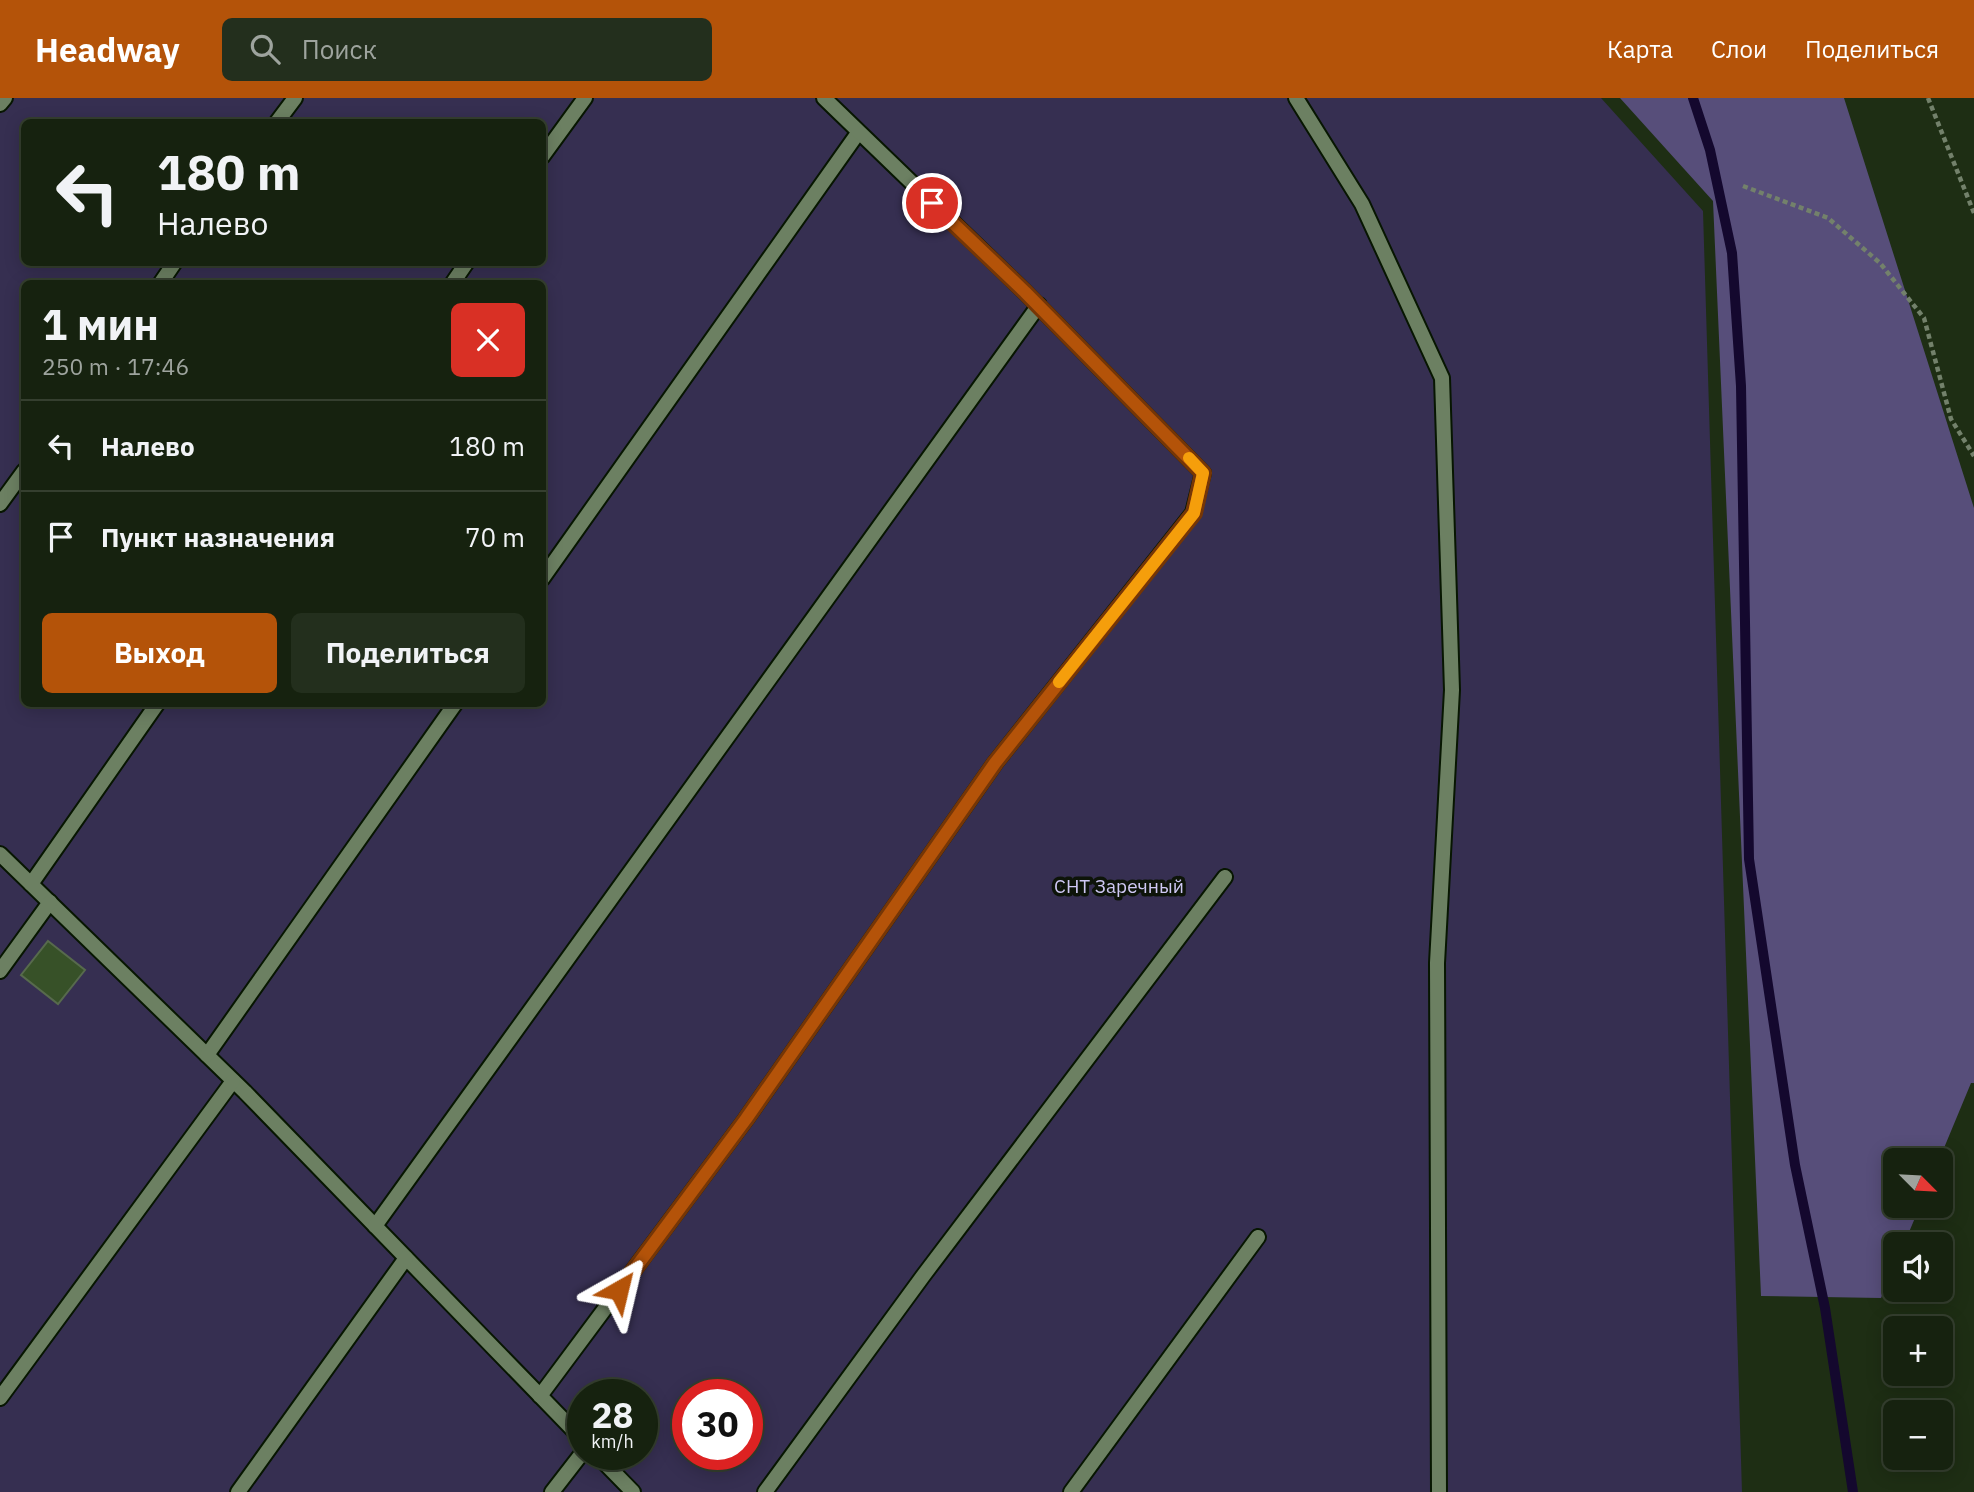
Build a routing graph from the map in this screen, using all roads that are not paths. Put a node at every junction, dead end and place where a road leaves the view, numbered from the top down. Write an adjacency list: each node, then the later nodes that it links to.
1 (5, 98): 6 (street)
2 (295, 98): 7 (street)
3 (585, 98): 9 (street)
4 (824, 98): 8 (street)
5 (1296, 98): 36 (street)
6 (0, 104)
7 (279, 119)
8 (858, 132): 10 (street); 13 (street)
9 (546, 152)
10 (1039, 305): 23 (street); 26 (street)
11 (21, 475): 12 (street)
12 (0, 504)
13 (546, 573)
14 (155, 707): 18 (street)
15 (453, 707): 21 (street)
16 (0, 854): 18 (street)
17 (1225, 877): 34 (street)
18 (31, 884): 19 (street)
19 (50, 902): 20 (street); 21 (street)
20 (0, 971)
21 (207, 1055): 22 (street)
22 (233, 1081): 23 (street); 27 (street)
23 (375, 1226): 25 (street)
24 (1258, 1237): 35 (street)
25 (406, 1258): 26 (street); 31 (street)
26 (540, 1396): 28 (street)
27 (0, 1398)
28 (567, 1424)
29 (569, 1470): 32 (street)
30 (612, 1470): 33 (street)
31 (238, 1492)
32 (552, 1492)
33 (633, 1492)
34 (765, 1492)
35 (1071, 1492)
36 (1439, 1492)

